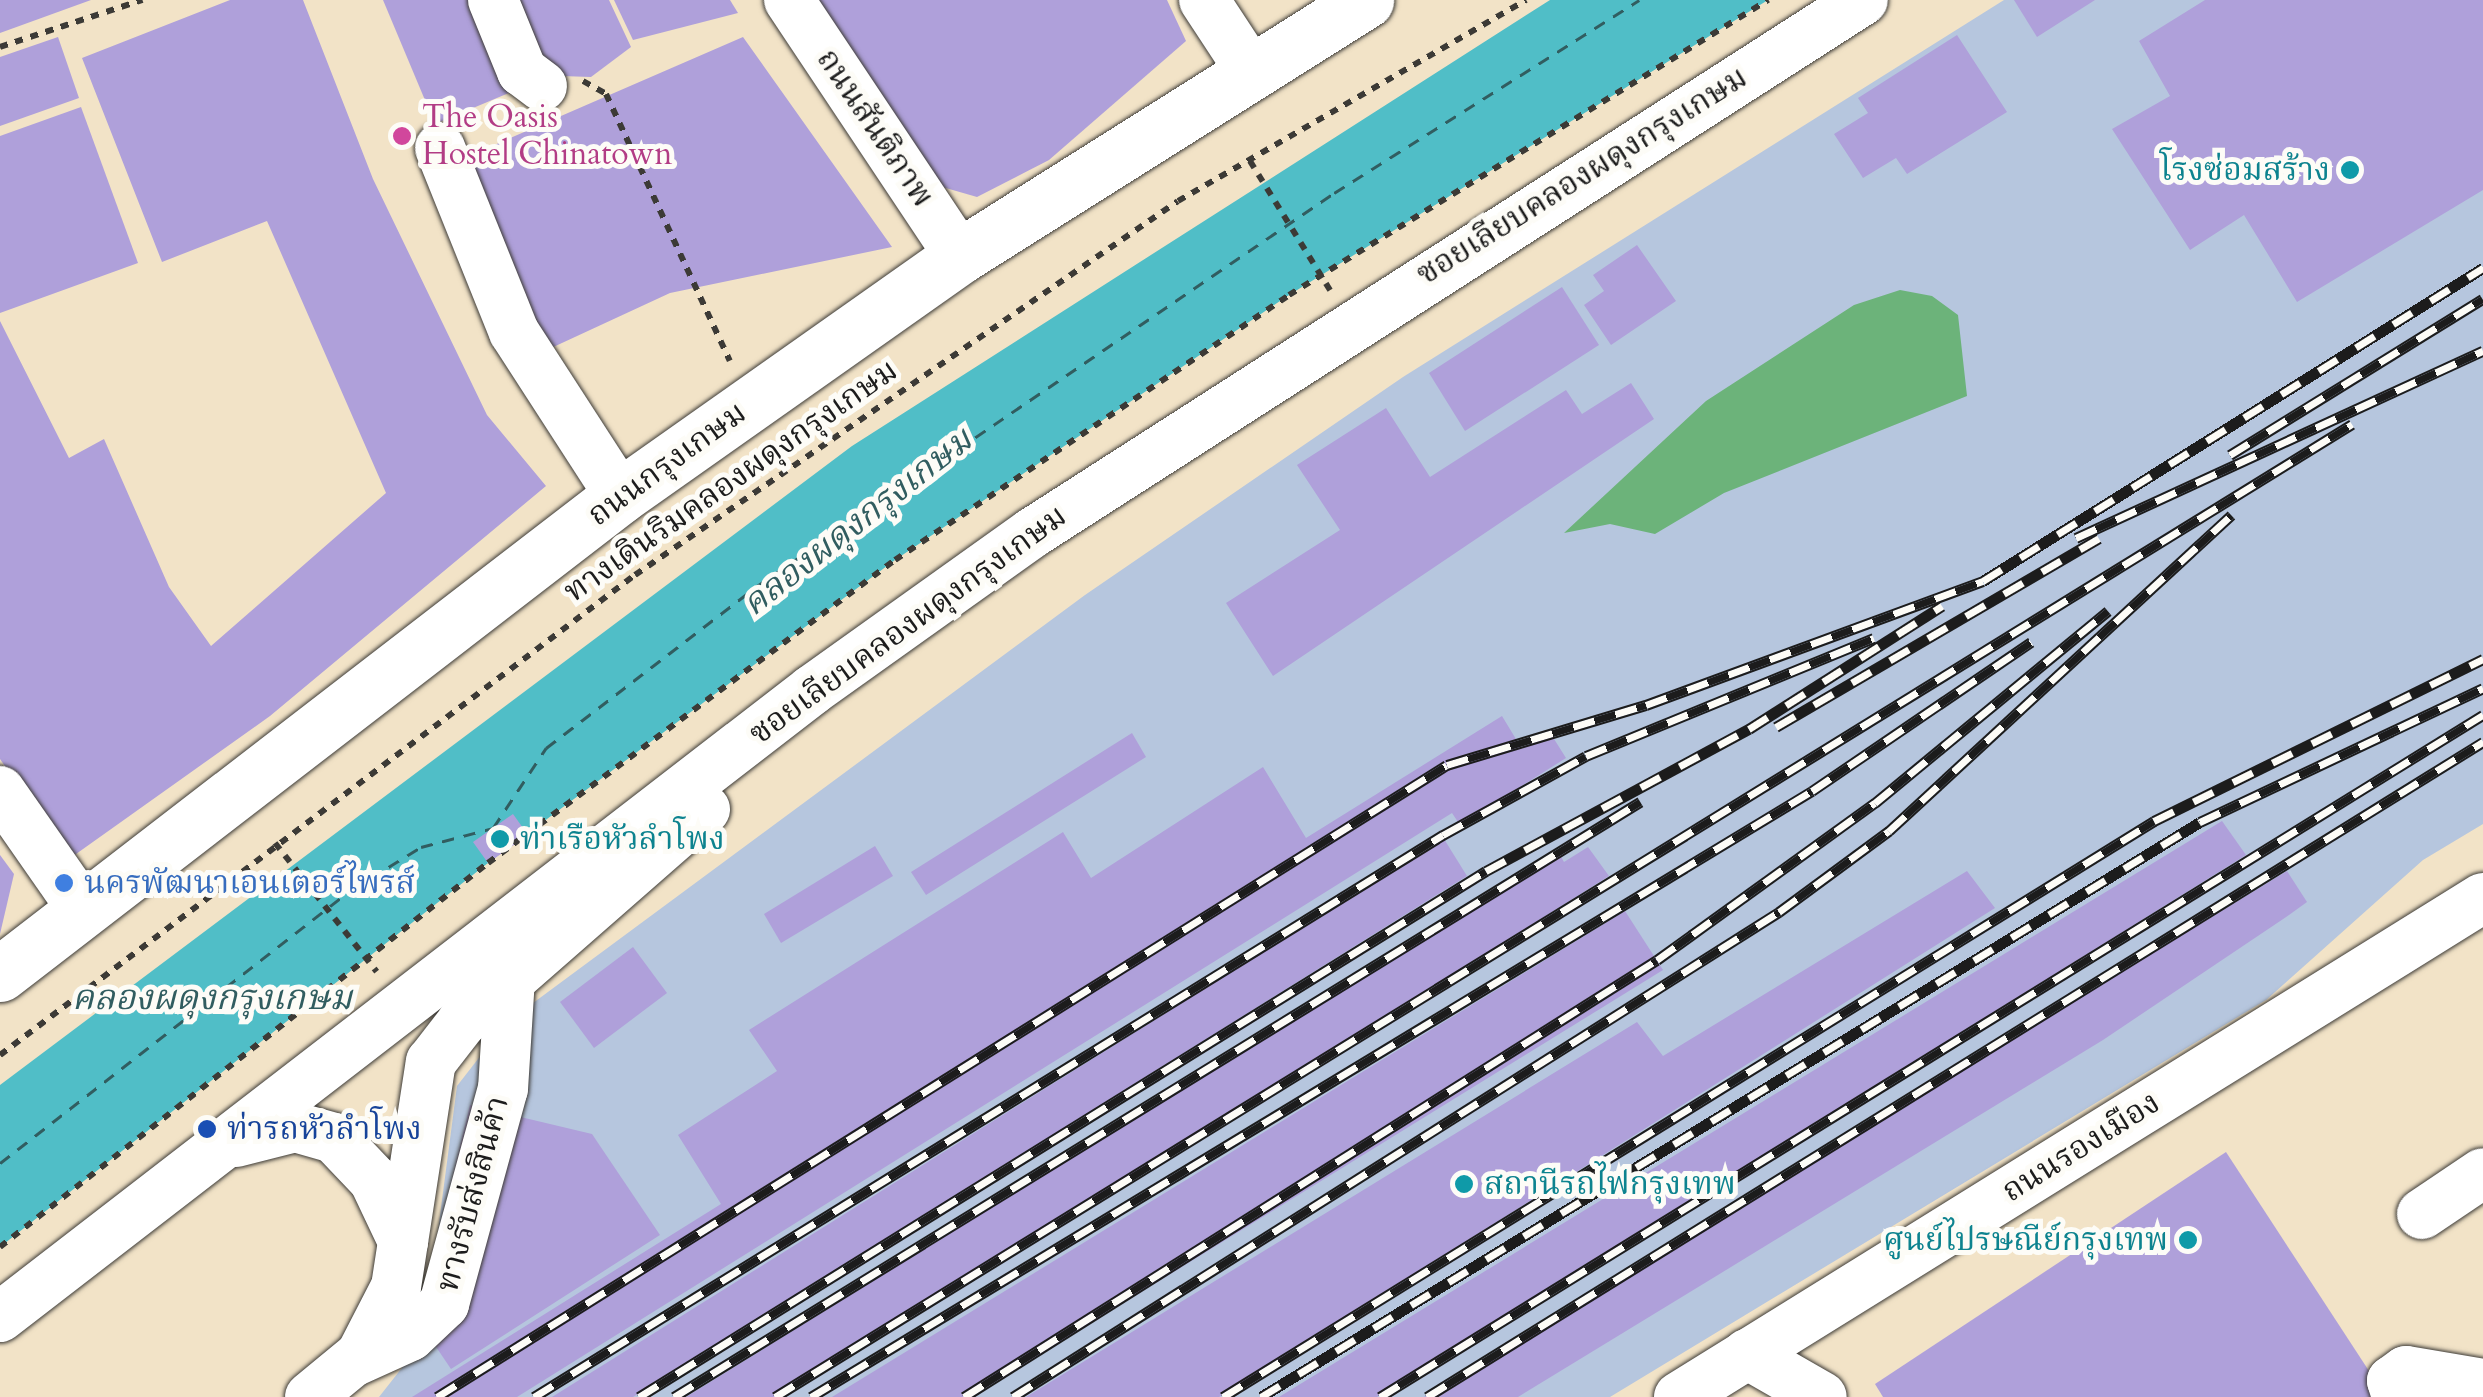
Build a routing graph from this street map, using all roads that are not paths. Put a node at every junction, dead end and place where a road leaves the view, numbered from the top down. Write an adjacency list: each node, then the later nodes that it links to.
1 (493, 0): 7 (street)
2 (789, 0): 9 (street, ถนนสันติภาพ)
3 (1204, 0): 6 (street)
4 (1366, 0): 6 (main road, ถนนกรุงเกษม)
5 (1862, 0): 14 (street, ซอยเลียบคลองผดุงกรุงเกษม)
6 (1250, 70): 9 (main road, ถนนกรุงเกษม)
7 (542, 86)
8 (440, 148): 10 (street)
9 (960, 256): 10 (main road, ถนนกรุงเกษม)
10 (620, 496): 13 (main road, ถนนกรุงเกษม)
11 (0, 791): 13 (street)
12 (2483, 898): 21 (street, ถนนรองเมือง)
13 (81, 907): 15 (main road, ถนนกรุงเกษม)
14 (519, 952): 16 (street, ซอยเลียบคลองผดุงกรุงเกษม); 19 (street); 22 (street, ทางรับส่งสินค้า)
15 (0, 974)
16 (214, 1152): 19 (street); 20 (street, ซอยเลียบคลองผดุงกรุงเกษม)
17 (2483, 1173): 18 (street)
18 (2422, 1214)
19 (402, 1242): 22 (street)
20 (0, 1317)
21 (1747, 1354): 25 (street, ถนนรองเมือง); 26 (street)
22 (355, 1361): 24 (street)
23 (2483, 1384): 27 (street)
24 (310, 1397)
25 (1678, 1397)
26 (1822, 1397)
27 (2397, 1397)

